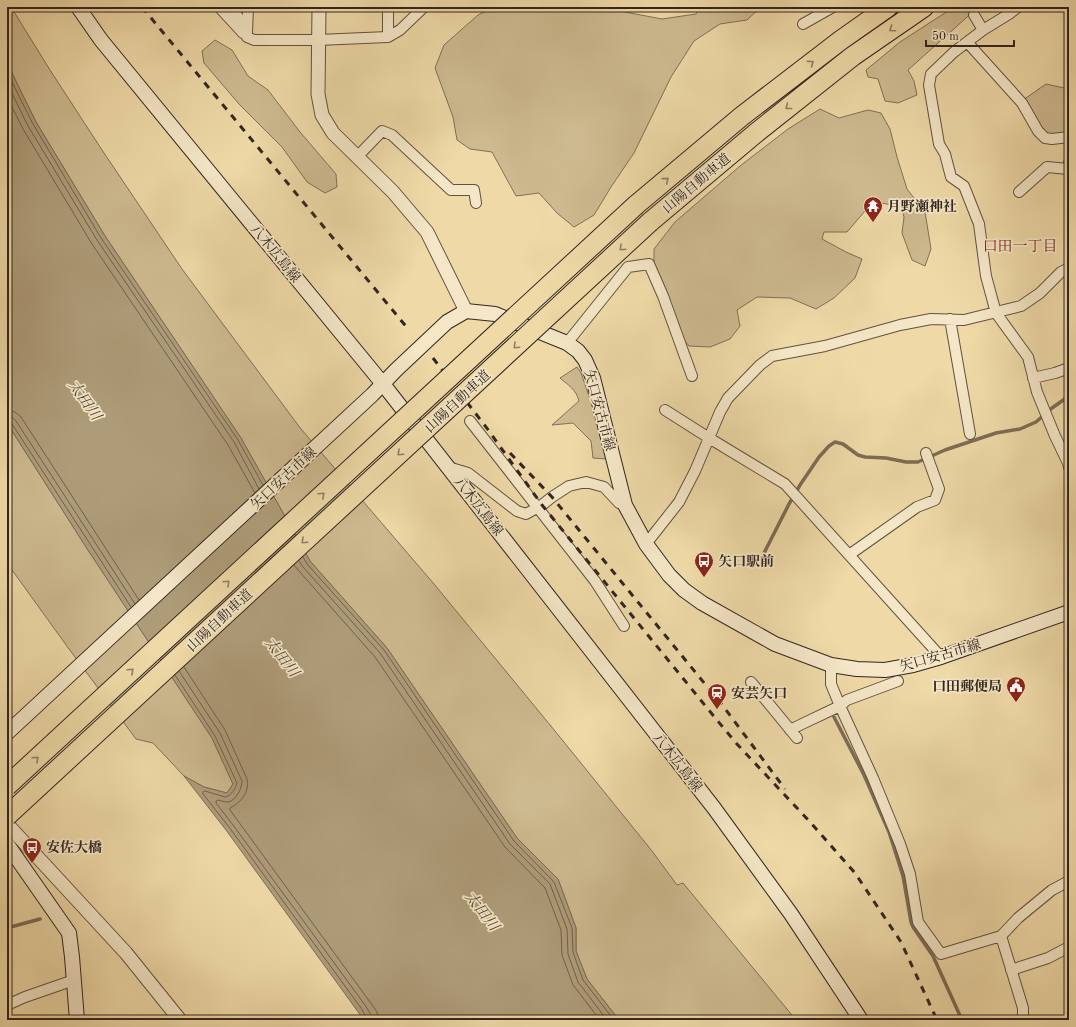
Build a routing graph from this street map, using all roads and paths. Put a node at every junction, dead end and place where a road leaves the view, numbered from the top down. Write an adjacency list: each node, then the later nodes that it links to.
1 (78, 7): 32 (main road, 八木広島線)
2 (218, 7): 15 (street)
3 (232, 7): 15 (street)
4 (248, 7): 15 (street)
5 (319, 7): 17 (street)
6 (388, 7): 16 (street)
7 (424, 7): 16 (street)
8 (832, 7): 13 (street)
9 (888, 7): 52 (highway, 山陽自動車道, one-way to 9, bridge)
10 (924, 7): 53 (highway, 山陽自動車道, one-way to 53, bridge)
11 (1018, 7): 14 (street)
12 (974, 15): 14 (street)
13 (803, 24)
14 (983, 30): 18 (street)
15 (247, 37): 17 (street)
16 (388, 37): 17 (street)
17 (318, 40): 20 (street)
18 (967, 42): 19 (street); 26 (street)
19 (1069, 137)
20 (357, 157): 23 (street); 25 (street)
21 (1069, 163): 22 (street)
22 (1019, 192)
23 (476, 203)
24 (1069, 268): 26 (street)
25 (466, 311): 28 (main road, 矢口安古市線); 32 (main road, 矢口安古市線)
26 (996, 313): 27 (street); 31 (street)
27 (950, 319): 35 (street); 36 (street)
28 (567, 343): 30 (street); 40 (main road, 矢口安古市線)
29 (1069, 368): 31 (street)
30 (692, 376)
31 (1033, 378): 39 (street)
32 (383, 384): 38 (main road, 八木広島線); 51 (main road, 矢口安古市線)
33 (665, 410): 36 (street)
34 (470, 421): 41 (street)
35 (970, 434)
36 (709, 438): 42 (street); 43 (street)
37 (926, 453): 43 (street)
38 (448, 467): 41 (street); 64 (main road, 八木広島線)
39 (1069, 468)
40 (625, 505): 41 (street); 42 (main road, 矢口安古市線)
41 (537, 507): 45 (street)
42 (646, 544): 47 (main road, 矢口安古市線)
43 (849, 555): 46 (street)
44 (1069, 612): 46 (main road, 矢口安古市線)
45 (624, 626)
46 (941, 657): 47 (main road, 矢口安古市線)
47 (831, 665): 50 (street)
48 (898, 681): 50 (street)
49 (751, 682): 50 (street)
50 (840, 706): 57 (street)
51 (7, 733)
52 (7, 786)
53 (7, 816)
54 (7, 824): 63 (street)
55 (9, 851): 60 (main road)
56 (1069, 881): 57 (street)
57 (1000, 936): 59 (street)
58 (1069, 947): 59 (street)
59 (1011, 970): 65 (street)
60 (74, 980): 61 (street); 62 (main road)
61 (7, 1005)
62 (77, 1020)
63 (180, 1020)
64 (861, 1020)
65 (1022, 1020)

